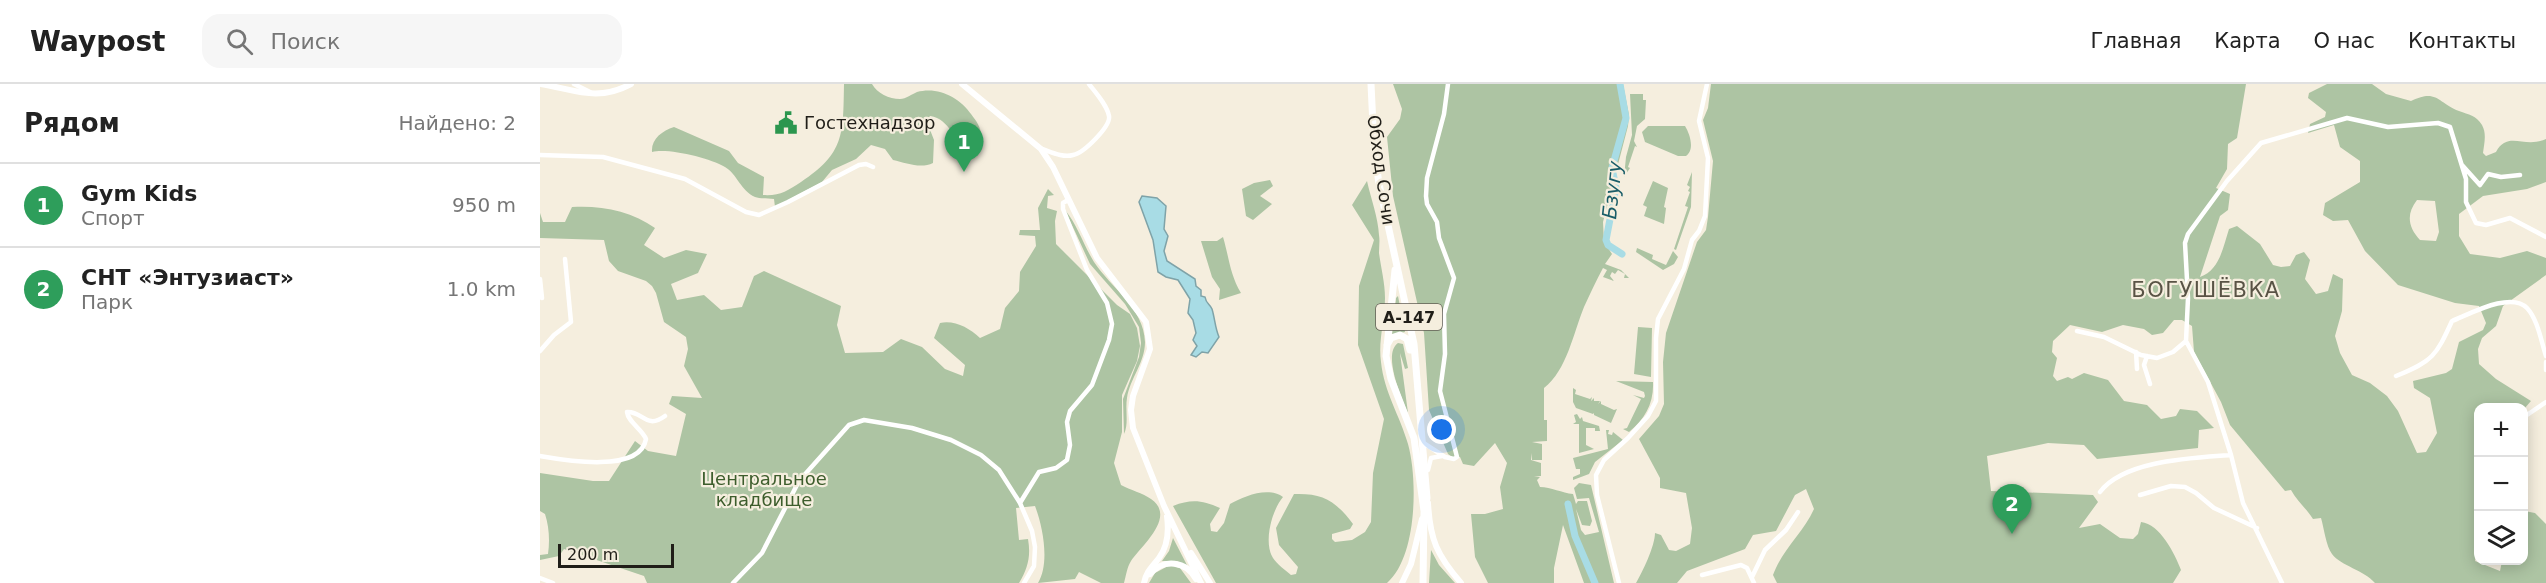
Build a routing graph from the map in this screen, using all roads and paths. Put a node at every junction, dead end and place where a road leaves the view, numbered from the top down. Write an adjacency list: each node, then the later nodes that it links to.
1 (541, 84): 9 (main road)
2 (574, 84): 9 (street)
3 (631, 84): 9 (main road)
4 (962, 84): 10 (main road)
5 (1089, 84): 10 (street)
6 (1371, 84): 17 (highway, Обход Сочи / А-147)
7 (1448, 84): 40 (street)
8 (1707, 84): 63 (street)
9 (596, 94)
10 (1041, 149): 15 (main road)
11 (540, 155): 13 (street)
12 (2462, 165): 14 (street); 16 (street); 22 (street)
13 (873, 167)
14 (2520, 175)
15 (1068, 200): 45 (street); 46 (main road)
16 (2546, 237)
17 (1395, 256): 23 (highway, Обход Сочи / А-147); 32 (highway, Обход Сочи / А-147)
18 (565, 259): 24 (street)
19 (540, 279): 20 (street)
20 (543, 298)
21 (2077, 331): 25 (street)
22 (2186, 341): 26 (street); 38 (street)
23 (1386, 348): 32 (highway, А-147); 48 (highway, Обход Сочи / А-147)
24 (540, 351)
25 (2136, 352): 26 (street); 29 (street)
26 (2147, 356): 33 (street)
27 (2546, 356): 31 (street)
28 (2546, 362): 30 (street)
29 (2137, 369)
30 (2546, 370)
31 (2396, 376)
32 (1415, 379): 37 (highway, Обход Сочи / А-147)
33 (2150, 384)
34 (2546, 402): 35 (street)
35 (2528, 414)
36 (665, 416): 39 (street)
37 (1422, 442): 40 (street); 41 (highway, Обход Сочи / А-147)
38 (2231, 455): 42 (street); 49 (street)
39 (540, 456)
40 (1445, 457): 41 (street)
41 (1426, 479): 44 (highway, Обход Сочи / А-147)
42 (2100, 492)
43 (2140, 495): 49 (street)
44 (1427, 498): 48 (highway, Обход Сочи / А-147); 62 (main road, А-147)
45 (1020, 503): 55 (street); 56 (street)
46 (1166, 510): 50 (main road); 57 (main road)
47 (1798, 512): 53 (street)
48 (1424, 513): 60 (main road, А-147); 61 (highway, Обход Сочи / А-147)
49 (2257, 528): 64 (street)
50 (1180, 538): 58 (main road); 59 (main road)
51 (1702, 574): 53 (street)
52 (540, 578): 54 (street)
53 (1753, 580)
54 (553, 583)
55 (733, 583)
56 (1024, 583)
57 (1145, 583): 58 (main road)
58 (1199, 583)
59 (1210, 583)
60 (1402, 583)
61 (1424, 583)
62 (1461, 583)
63 (1619, 583)
64 (2282, 583)

